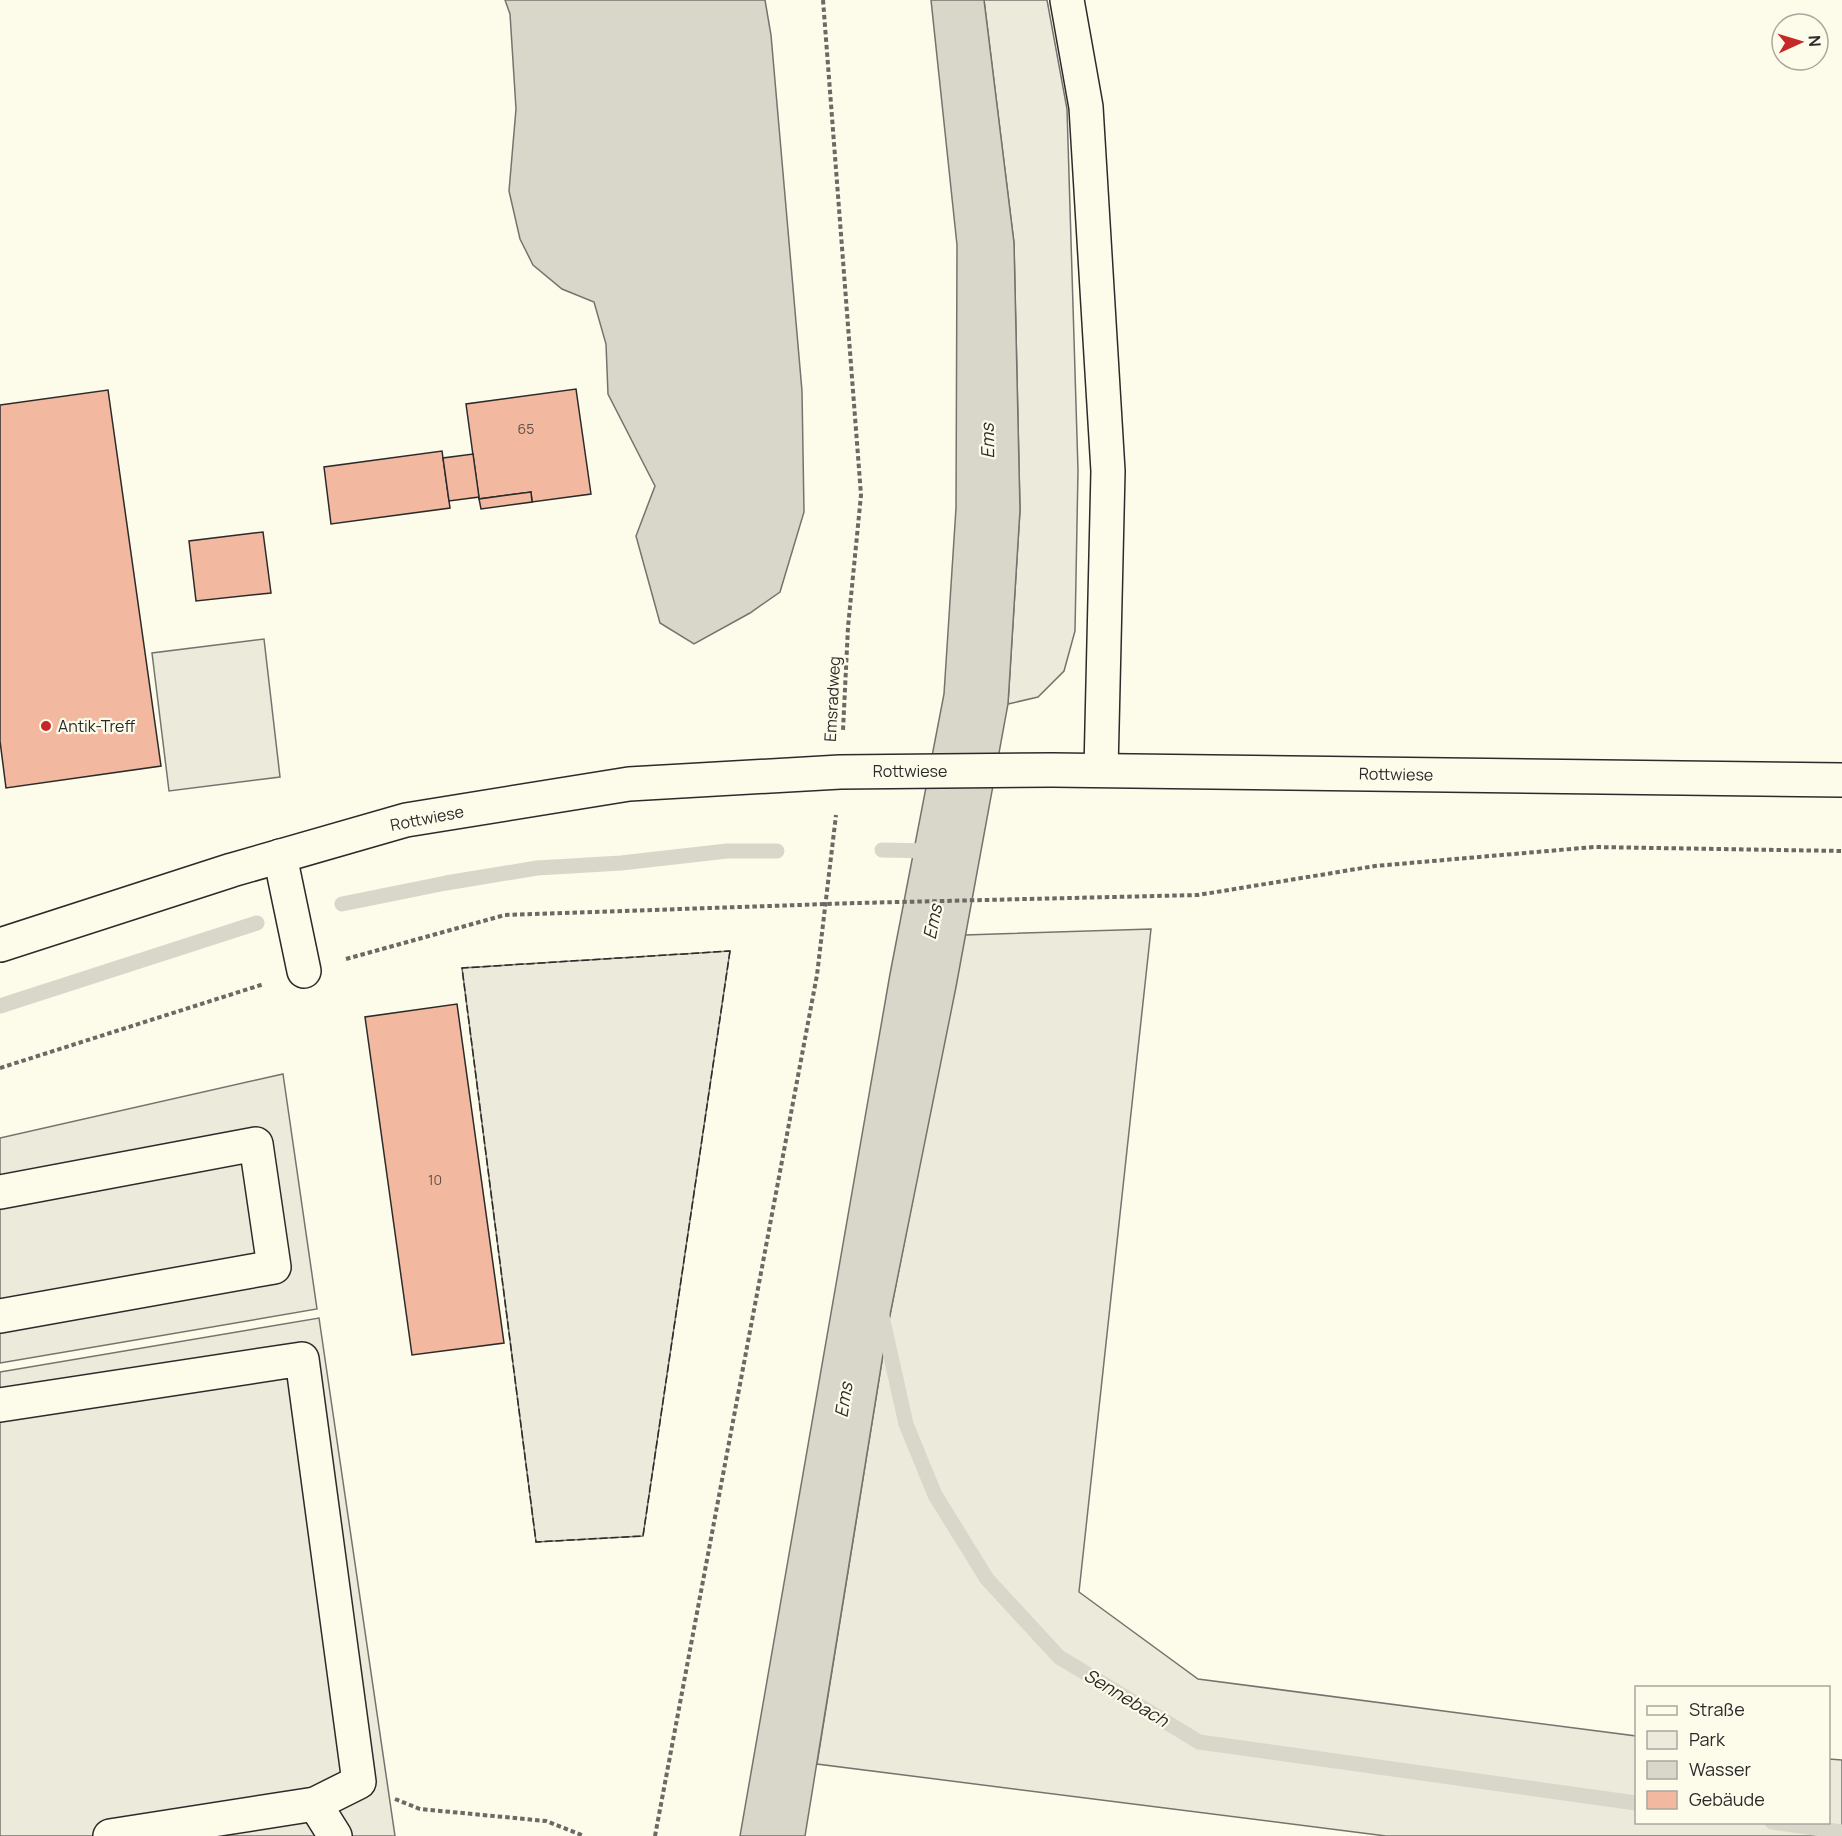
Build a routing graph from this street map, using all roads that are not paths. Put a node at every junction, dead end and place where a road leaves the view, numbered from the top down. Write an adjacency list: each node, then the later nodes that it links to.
1 (1067, 0): 2 (street)
2 (1101, 770): 3 (street, Rottwiese); 4 (street, Rottwiese)
3 (1842, 780)
4 (280, 856): 5 (street, Rottwiese); 6 (street)
5 (0, 945)
6 (304, 971)
7 (0, 1192): 8 (street)
8 (0, 1316)
9 (0, 1405): 10 (street)
10 (315, 1804): 11 (street); 12 (street)
11 (110, 1836)
12 (335, 1836)

